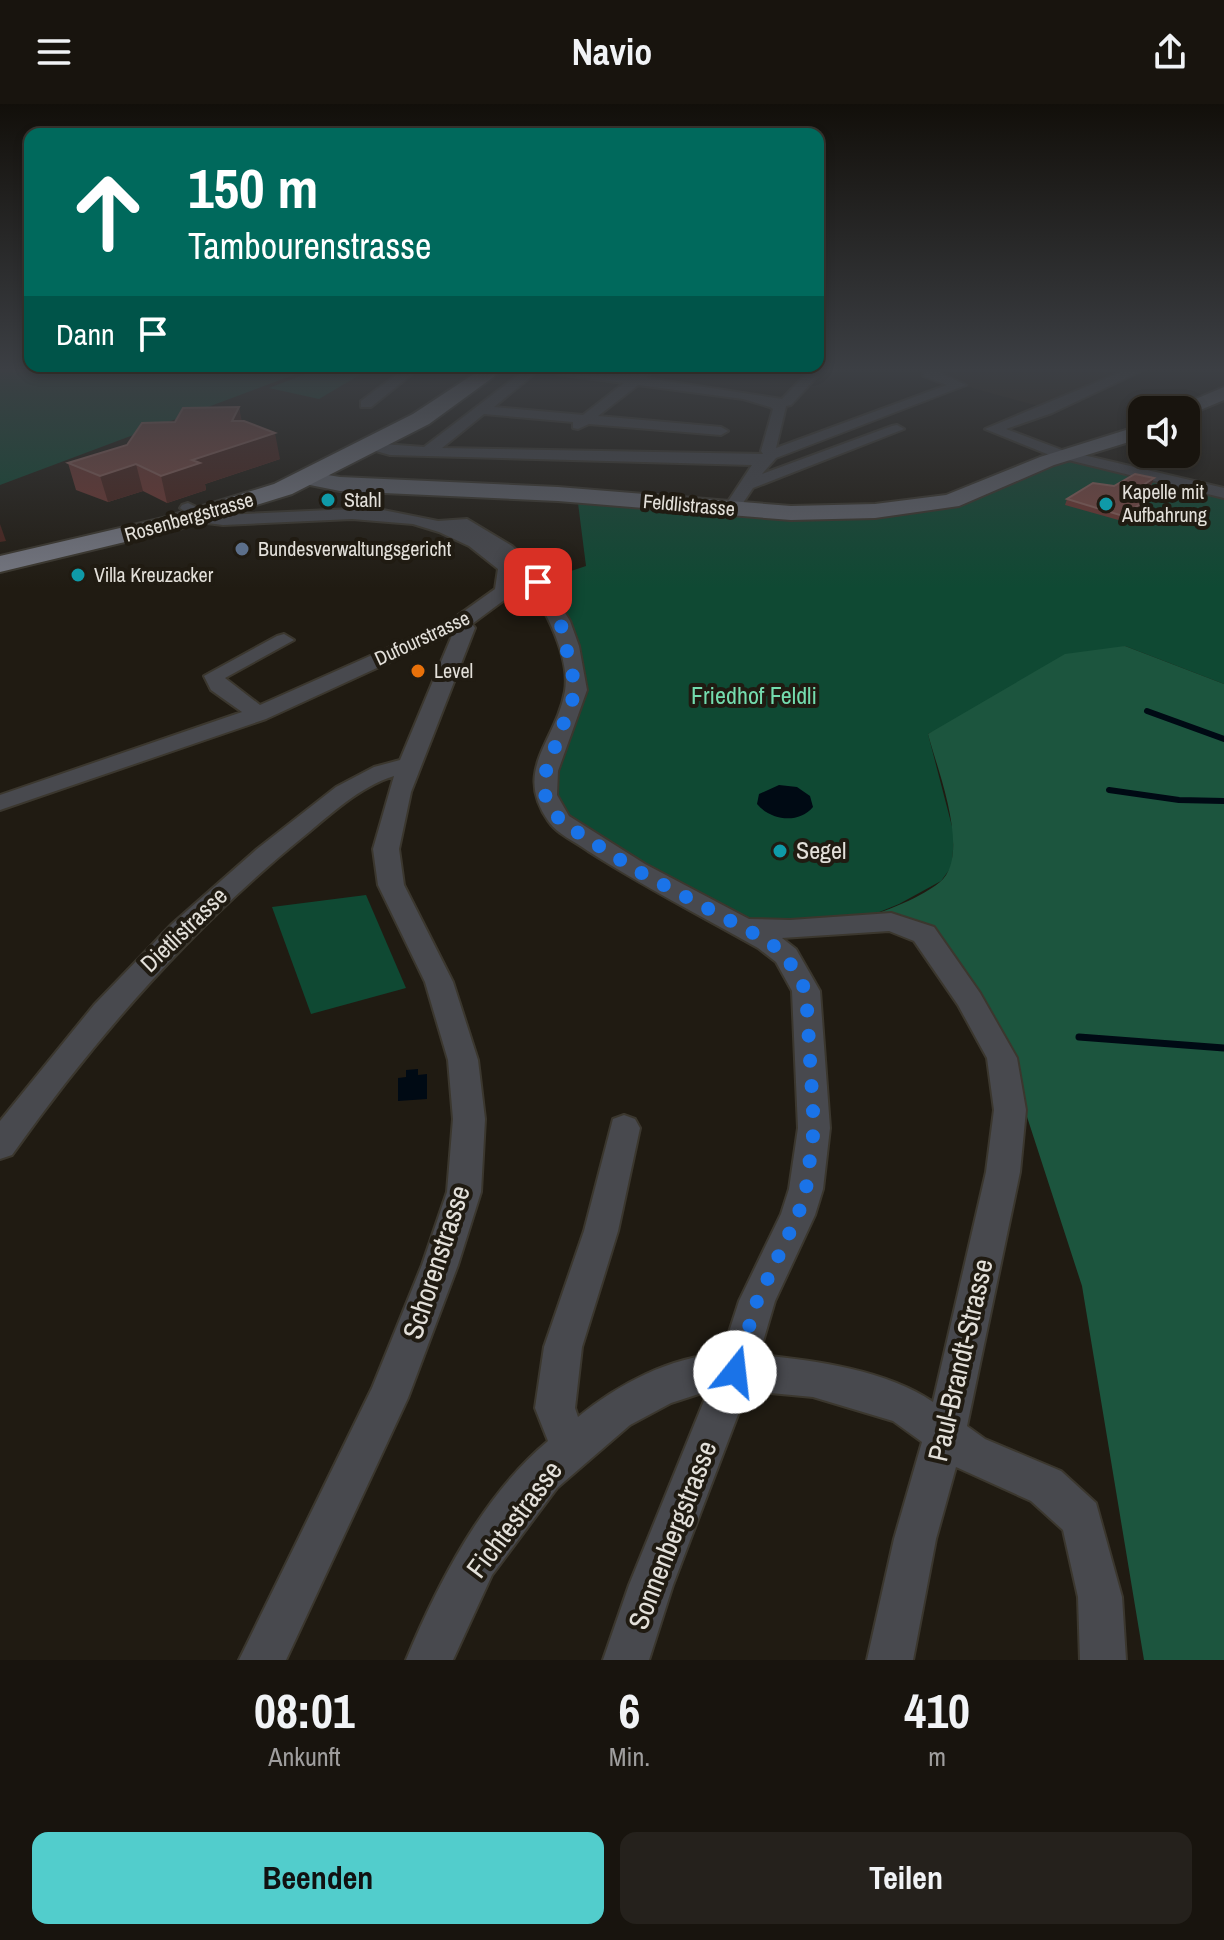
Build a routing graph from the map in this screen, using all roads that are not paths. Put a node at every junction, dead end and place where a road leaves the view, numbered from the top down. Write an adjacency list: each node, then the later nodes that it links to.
1 (377, 443): 10 (main road, Rosenbergstrasse)
2 (439, 443): 11 (street)
3 (558, 443): 12 (street)
4 (695, 443): 14 (street)
5 (770, 443): 15 (street)
6 (807, 443): 15 (street)
7 (860, 443): 17 (street)
8 (1031, 443): 13 (street)
9 (1106, 443): 13 (street, Feldlistrasse)
10 (369, 447): 11 (street); 16 (main road, Rosenbergstrasse)
11 (427, 452): 12 (street)
12 (546, 454): 14 (street)
13 (1067, 455): 18 (street); 19 (street, Feldlistrasse)
14 (660, 458): 15 (street)
15 (767, 458): 17 (street)
16 (303, 477): 19 (street, Feldlistrasse); 20 (main road, Rosenbergstrasse)
17 (749, 484): 19 (street)
18 (1224, 493)
19 (731, 509)
20 (194, 512): 21 (street, Dufourstrasse); 22 (main road, Rosenbergstrasse); 23 (main road, Rosenbergstrasse)
21 (442, 525): 24 (street, Dufourstrasse); 29 (street, Sonnenbergstrasse)
22 (0, 554)
23 (0, 564)
24 (460, 623): 26 (street, Dufourstrasse); 27 (street, Schorenstrasse)
25 (284, 640): 26 (street)
26 (258, 714): 28 (street, Dufourstrasse)
27 (410, 766): 31 (street, Dietlistrasse); 35 (street, Schorenstrasse)
28 (0, 803)
29 (745, 928): 32 (street, Sonnenbergstrasse); 33 (street, Paul-Brandt-Strasse)
30 (624, 1128): 34 (street)
31 (0, 1146)
32 (735, 1372): 33 (street, Fichtestrasse); 34 (street, Fichtestrasse); 37 (street, Sonnenbergstrasse)
33 (945, 1434): 38 (street, Paul-Brandt-Strasse); 39 (street, Fichtestrasse)
34 (571, 1447): 36 (street, Fichtestrasse)
35 (262, 1660)
36 (429, 1660)
37 (626, 1660)
38 (890, 1660)
39 (1103, 1660)

